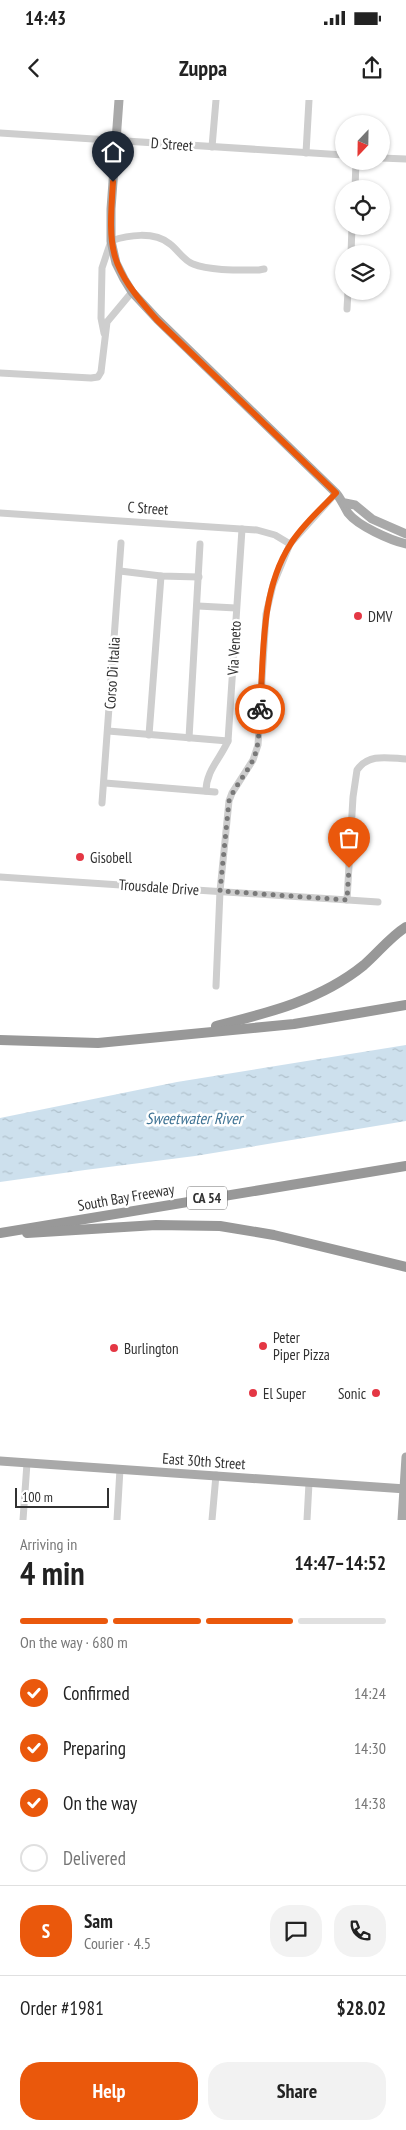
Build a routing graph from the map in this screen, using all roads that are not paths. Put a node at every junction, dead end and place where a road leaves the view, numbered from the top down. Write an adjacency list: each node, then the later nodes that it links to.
1 (119, 100): 5 (main road)
2 (216, 100): 6 (street)
3 (309, 100): 7 (street)
4 (0, 133): 5 (street, D Street)
5 (116, 140): 6 (street, D Street); 11 (main road)
6 (212, 147): 7 (street, D Street)
7 (306, 153): 8 (street, D Street)
8 (335, 155)
9 (390, 158): 10 (street)
10 (406, 159)
11 (111, 241): 12 (street); 13 (main road); 16 (street)
12 (264, 269)
13 (132, 292): 16 (street); 18 (main road)
14 (348, 300): 15 (street)
15 (348, 309)
16 (104, 333): 17 (street)
17 (0, 373)
18 (336, 493): 19 (main road); 25 (street)
19 (345, 503): 22 (main road); 26 (main road)
20 (0, 513): 21 (street, C Street)
21 (242, 529): 25 (street, C Street); 31 (street, Via Veneto)
22 (406, 534)
23 (121, 543): 27 (street, Corso Di Italia)
24 (200, 544): 29 (street)
25 (290, 544): 42 (street)
26 (406, 544)
27 (120, 571): 28 (street); 32 (street, Corso Di Italia)
28 (161, 576): 29 (street); 33 (street)
29 (199, 577): 30 (street)
30 (198, 606): 31 (street); 34 (street)
31 (236, 608): 35 (street, Via Veneto)
32 (108, 731): 33 (street); 37 (street, Corso Di Italia)
33 (149, 735): 34 (street)
34 (189, 738): 35 (street)
35 (228, 741): 38 (street, Via Veneto)
36 (406, 759): 43 (street)
37 (104, 783): 38 (street); 40 (street, Corso Di Italia)
38 (206, 791): 39 (street)
39 (215, 792)
40 (102, 803)
41 (0, 877): 42 (street, Trousdale Drive)
42 (220, 891): 43 (street, Trousdale Drive); 46 (street)
43 (347, 900): 44 (street, Trousdale Drive)
44 (378, 902)
45 (406, 927): 48 (highway)
46 (216, 986)
47 (406, 1005): 48 (highway)
48 (184, 1034): 49 (highway)
49 (0, 1040)
50 (406, 1166): 51 (highway, South Bay Freeway / CA 54)
51 (4, 1232): 52 (highway)
52 (406, 1267)
53 (406, 1457): 59 (main road)
54 (0, 1461): 55 (main road, East 30th Street)
55 (27, 1463): 56 (main road, East 30th Street); 60 (street)
56 (120, 1469): 57 (main road, East 30th Street); 61 (street)
57 (216, 1476): 58 (main road, East 30th Street); 62 (street)
58 (310, 1483): 59 (main road, East 30th Street); 63 (street)
59 (405, 1489): 64 (main road)
60 (23, 1520)
61 (117, 1520)
62 (212, 1520)
63 (307, 1520)
64 (402, 1520)

